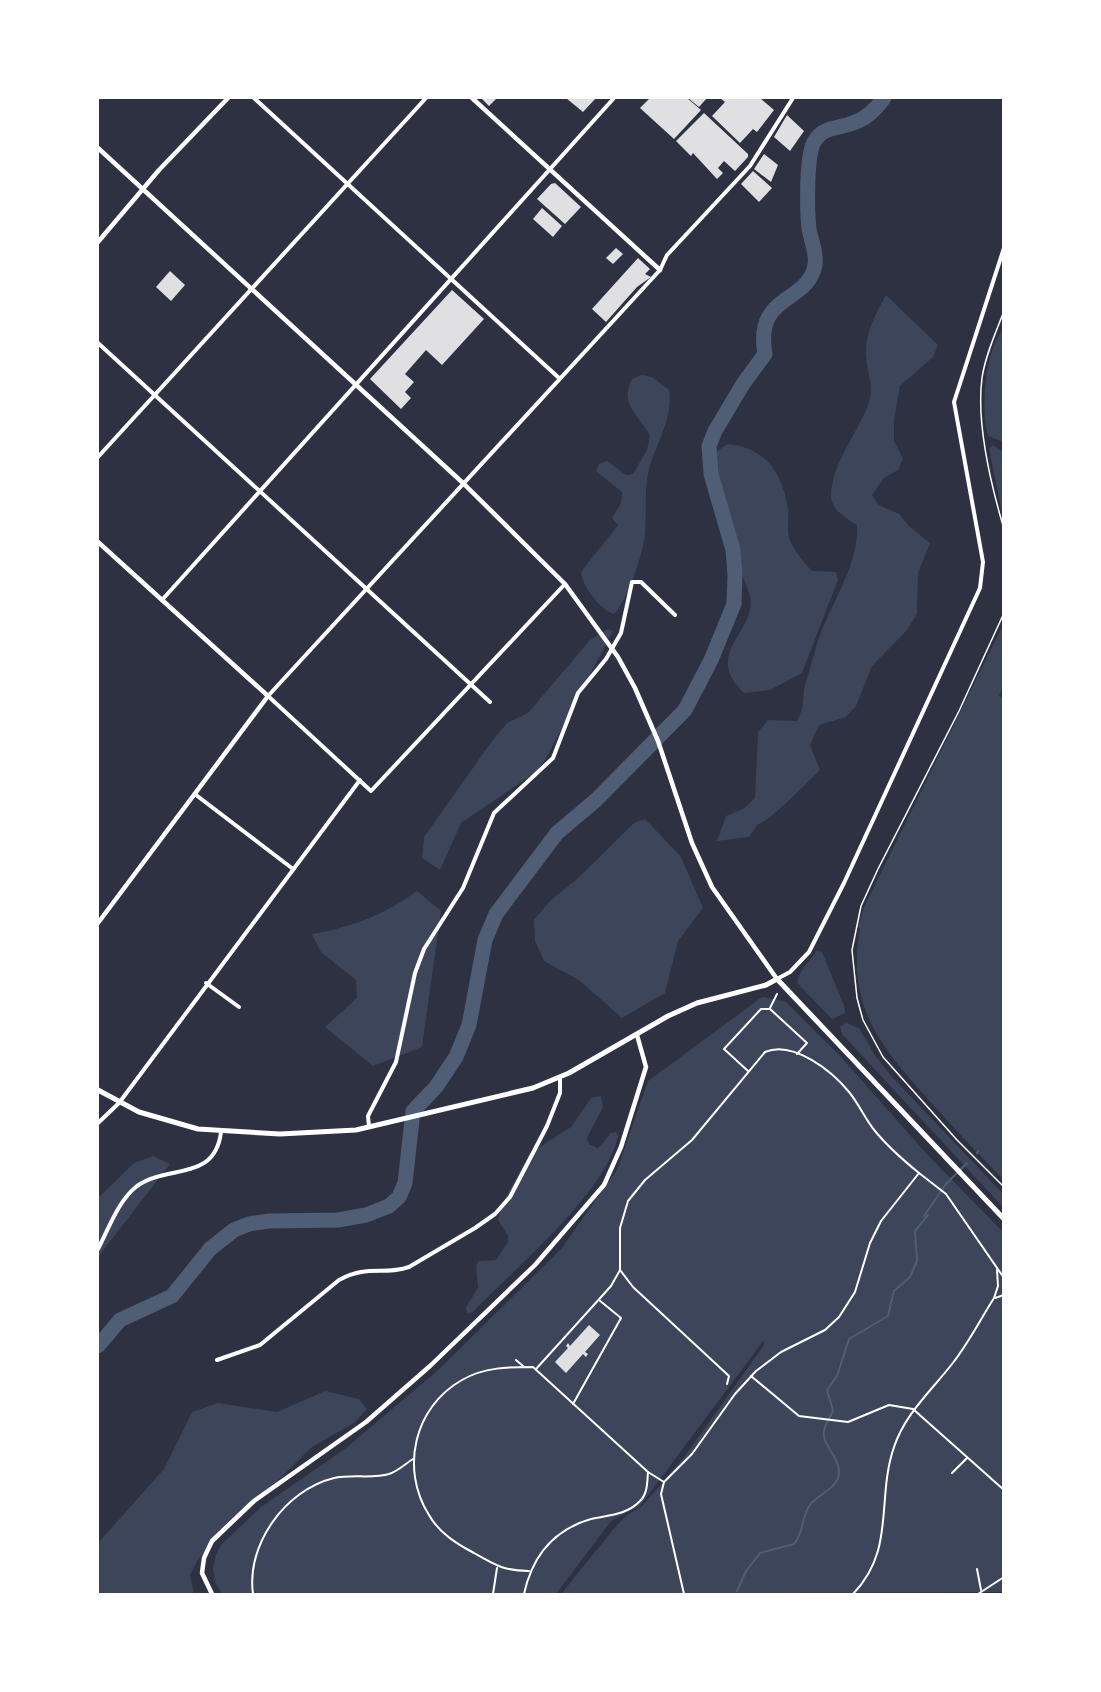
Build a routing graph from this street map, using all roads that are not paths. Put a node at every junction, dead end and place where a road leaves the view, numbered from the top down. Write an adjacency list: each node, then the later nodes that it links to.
1 (228, 98): 10 (street)
2 (254, 98): 9 (street)
3 (426, 98): 9 (street)
4 (472, 98): 8 (street)
5 (614, 98): 8 (street)
6 (794, 98): 13 (street)
7 (98, 148): 10 (street)
8 (549, 168): 13 (street); 14 (street)
9 (347, 184): 14 (street); 15 (street)
10 (143, 190): 11 (street); 15 (street)
11 (98, 242)
12 (1004, 248): 38 (street)
13 (660, 270): 18 (street)
14 (451, 280): 18 (street); 19 (street)
15 (250, 288): 19 (street); 20 (street)
16 (1004, 311): 24 (lane)
17 (98, 343): 20 (street)
18 (560, 378): 22 (street)
19 (355, 386): 22 (street); 23 (street)
20 (154, 395): 21 (street); 23 (street)
21 (98, 457)
22 (463, 483): 26 (street); 27 (street)
23 (260, 492): 27 (street); 28 (street)
24 (1004, 530)
25 (98, 542): 28 (street)
26 (565, 584): 31 (street); 38 (street)
27 (367, 589): 31 (street); 32 (street)
28 (162, 600): 32 (street)
29 (1004, 613): 53 (lane)
30 (675, 615): 50 (street)
31 (471, 685): 33 (street); 34 (street)
32 (268, 696): 34 (street); 35 (street)
33 (490, 702)
34 (360, 780): 36 (street)
35 (196, 795): 36 (street); 37 (street)
36 (293, 869): 39 (street)
37 (98, 923)
38 (777, 978): 43 (main road); 54 (main road)
39 (206, 983): 41 (street); 48 (street)
40 (777, 994): 42 (street)
41 (239, 1007)
42 (770, 1008): 44 (street); 45 (street)
43 (637, 1035): 46 (main road); 81 (street)
44 (797, 1054): 45 (street); 52 (street)
45 (749, 1072): 56 (street)
46 (560, 1077): 50 (main road); 62 (street)
47 (98, 1090): 48 (main road)
48 (118, 1103): 49 (street); 51 (main road)
49 (98, 1123)
50 (369, 1127): 51 (main road)
51 (221, 1132): 55 (street)
52 (919, 1173): 57 (street); 66 (street)
53 (1004, 1186)
54 (1004, 1220)
55 (98, 1249)
56 (620, 1270): 61 (street); 67 (street)
57 (997, 1270): 58 (street); 60 (street)
58 (1004, 1278)
59 (1004, 1295): 60 (street)
60 (994, 1298): 69 (street)
61 (599, 1300): 65 (street); 68 (street)
62 (217, 1360)
63 (516, 1360): 64 (street)
64 (523, 1367): 65 (street); 71 (street)
65 (536, 1369): 68 (street)
66 (751, 1376): 69 (street); 74 (street)
67 (727, 1384)
68 (573, 1404): 72 (street)
69 (913, 1409): 70 (street); 86 (street)
70 (968, 1457): 73 (street); 75 (street)
71 (412, 1459): 76 (street); 82 (street)
72 (648, 1472): 74 (street); 78 (street)
73 (952, 1473)
74 (664, 1482): 85 (street)
75 (1004, 1490)
76 (497, 1568): 78 (street); 83 (street)
77 (976, 1569): 80 (street)
78 (529, 1571): 84 (street)
79 (1004, 1577): 80 (street)
80 (981, 1590): 87 (street)
81 (212, 1594)
82 (253, 1594)
83 (493, 1594)
84 (525, 1594)
85 (684, 1594)
86 (852, 1594)
87 (978, 1594)

